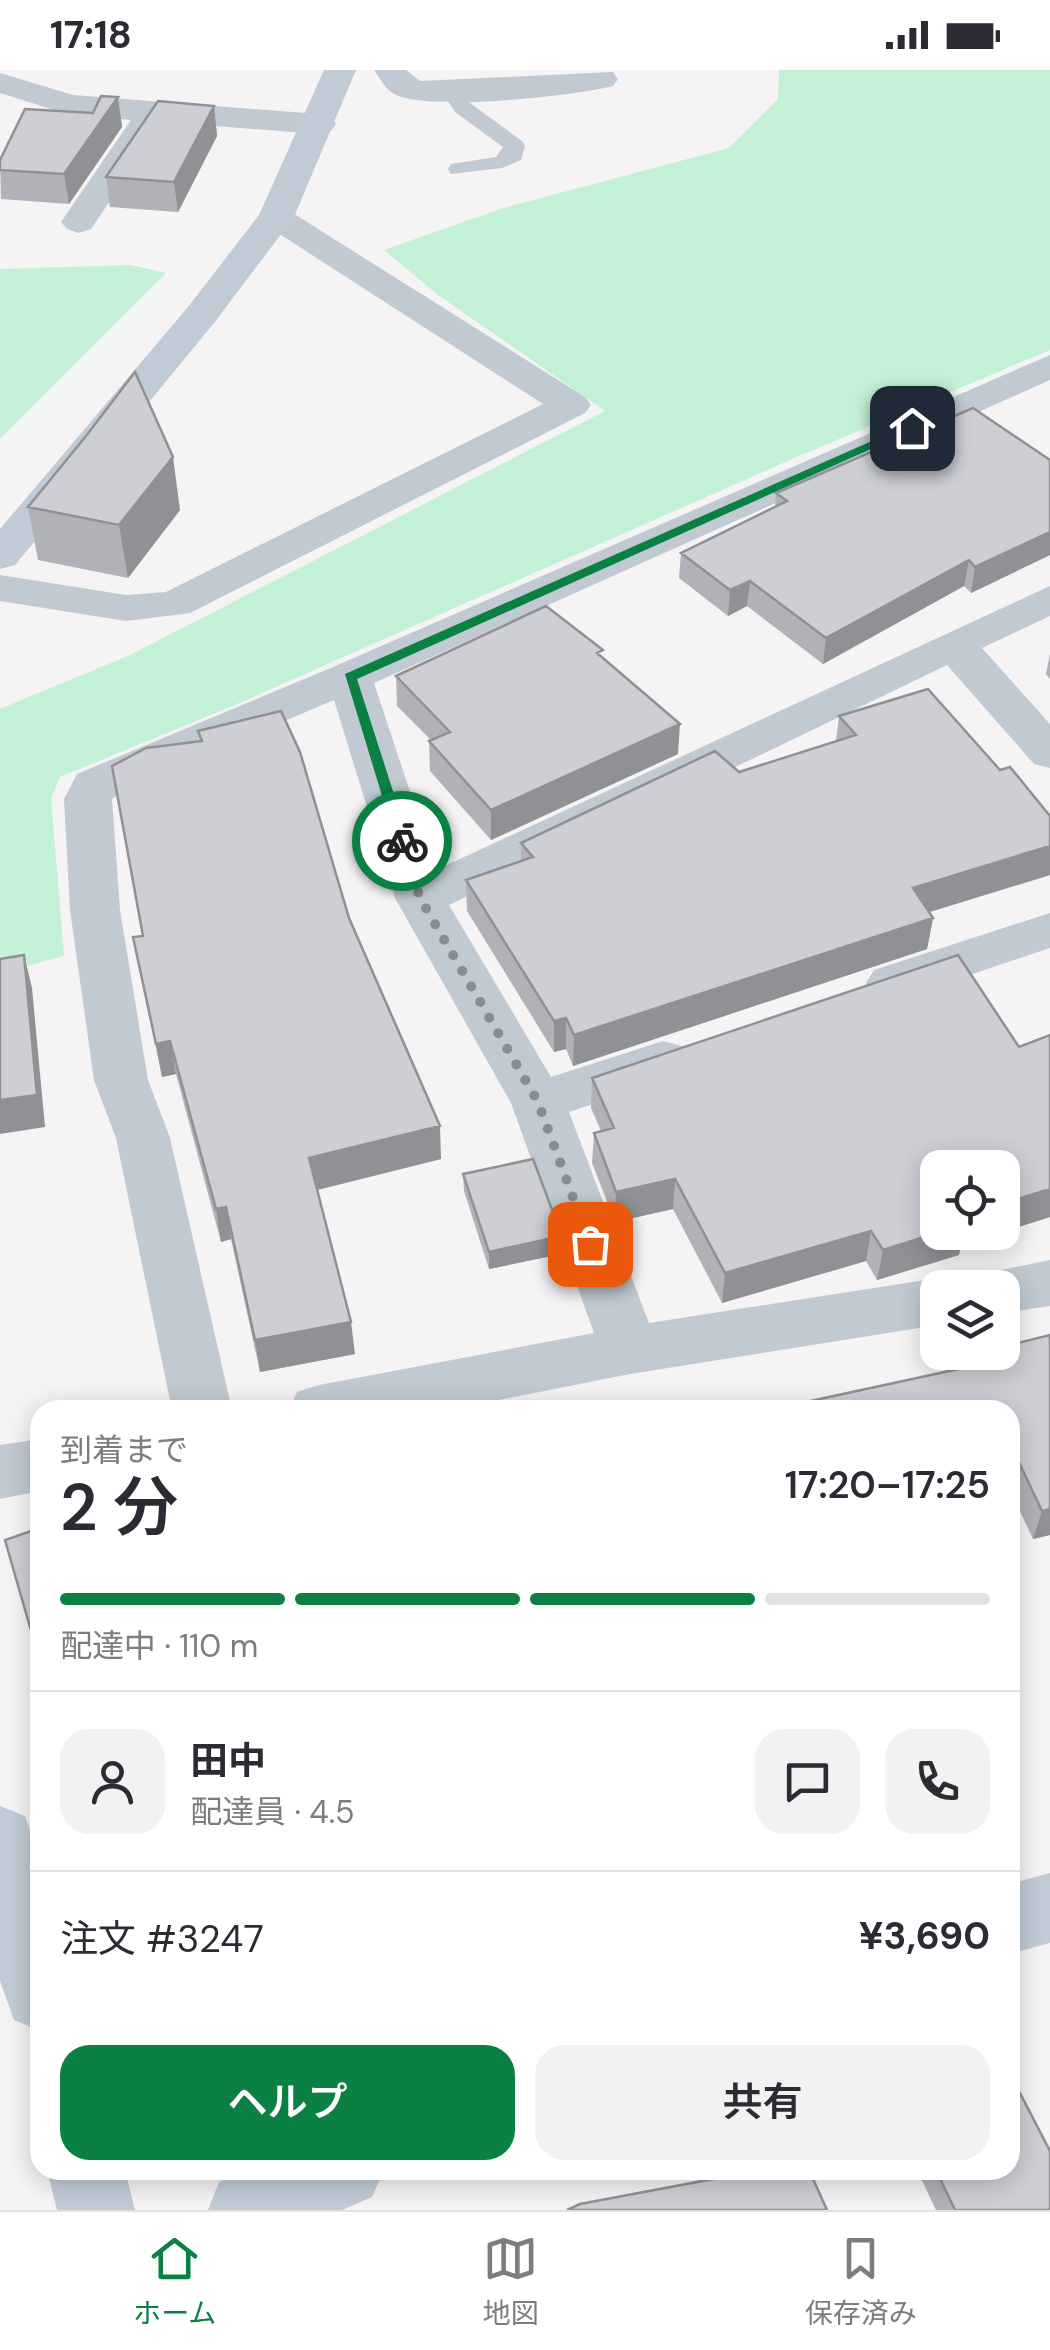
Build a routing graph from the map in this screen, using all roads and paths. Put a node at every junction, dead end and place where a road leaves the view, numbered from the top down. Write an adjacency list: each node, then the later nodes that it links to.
1 (340, 70): 7 (street)
2 (390, 70): 4 (street)
3 (605, 74): 4 (street)
4 (450, 89): 8 (lane)
5 (12, 99): 6 (street)
6 (154, 112): 7 (street); 10 (street)
7 (319, 124): 9 (street)
8 (459, 169)
9 (276, 217): 12 (street); 13 (street)
10 (79, 222)
11 (1050, 366): 16 (street)
12 (0, 556)
13 (0, 588)
14 (1050, 598): 15 (street)
15 (954, 646): 17 (street); 18 (street)
16 (350, 677): 18 (street); 27 (street)
17 (1050, 752)
18 (420, 898): 22 (street)
19 (1050, 930): 20 (street)
20 (849, 998)
21 (702, 1046): 22 (street)
22 (538, 1102): 26 (street)
23 (1050, 1282): 24 (street)
24 (1020, 1287)
25 (920, 1303): 26 (street)
26 (630, 1350): 28 (street)
27 (200, 1400)
28 (371, 1400)
29 (30, 1466): 30 (street)
30 (0, 1472)
31 (0, 1840): 34 (street)
32 (1050, 1908): 33 (street)
33 (1020, 1916)
34 (30, 1956)
35 (88, 2180): 37 (street)
36 (321, 2180): 38 (street)
37 (96, 2210)
38 (247, 2210)

